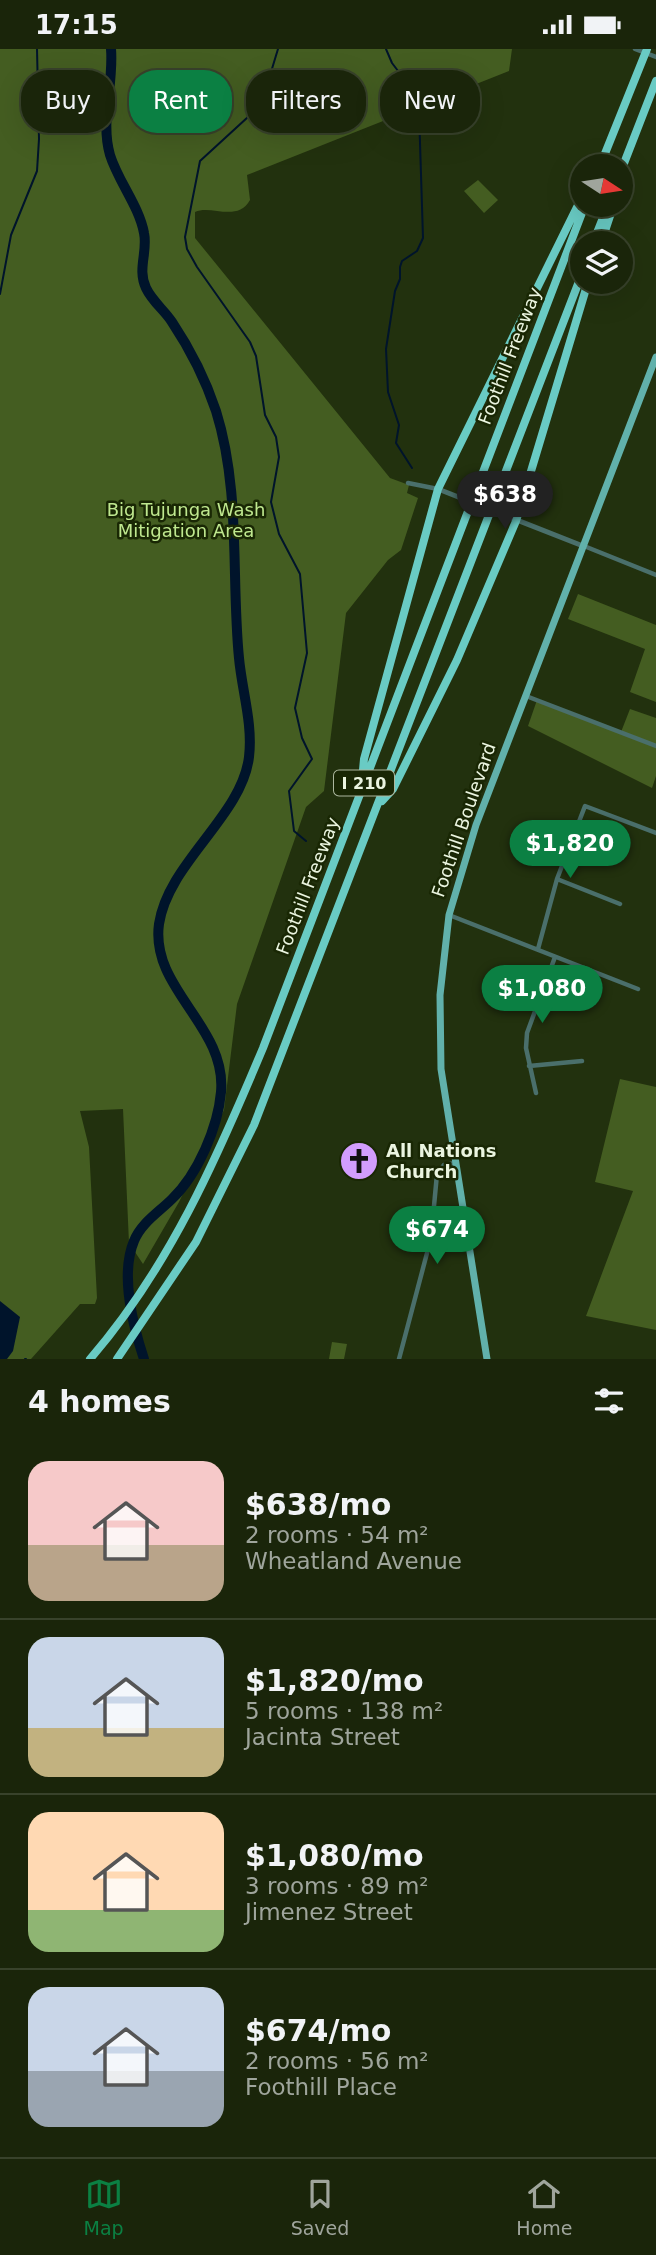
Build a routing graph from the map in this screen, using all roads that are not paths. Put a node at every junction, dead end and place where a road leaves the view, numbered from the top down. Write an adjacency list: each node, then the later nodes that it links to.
1 (635, 49): 3 (street)
2 (647, 49): 6 (highway)
3 (656, 57)
4 (656, 81): 5 (highway)
5 (636, 132): 7 (highway); 8 (highway)
6 (605, 154)
7 (628, 154)
8 (629, 154)
9 (572, 217): 15 (highway)
10 (580, 217): 21 (highway, Foothill Freeway / I 210)
11 (574, 294): 22 (highway, Foothill Freeway / I 210)
12 (585, 294): 16 (highway)
13 (656, 357): 17 (main road, Foothill Boulevard)
14 (408, 482): 15 (street)
15 (438, 489): 16 (street); 21 (highway)
16 (516, 521): 17 (street); 22 (highway)
17 (583, 546): 18 (street); 19 (main road, Foothill Boulevard)
18 (656, 575)
19 (526, 696): 20 (street); 26 (main road, Foothill Boulevard)
20 (656, 746)
21 (360, 794): 34 (highway, Foothill Freeway / I 210)
22 (377, 806): 35 (highway, Foothill Freeway / I 210)
23 (656, 833): 24 (street)
24 (557, 879): 25 (street); 27 (street)
25 (620, 904)
26 (449, 915): 27 (street); 33 (main road, Foothill Boulevard)
27 (538, 949): 28 (street)
28 (555, 957): 29 (street); 31 (street)
29 (638, 989)
30 (582, 1062): 31 (street)
31 (529, 1066): 32 (street)
32 (536, 1093)
33 (456, 1163): 36 (street); 37 (main road, Foothill Boulevard)
34 (92, 1357)
35 (117, 1359)
36 (399, 1359)
37 (487, 1359)

